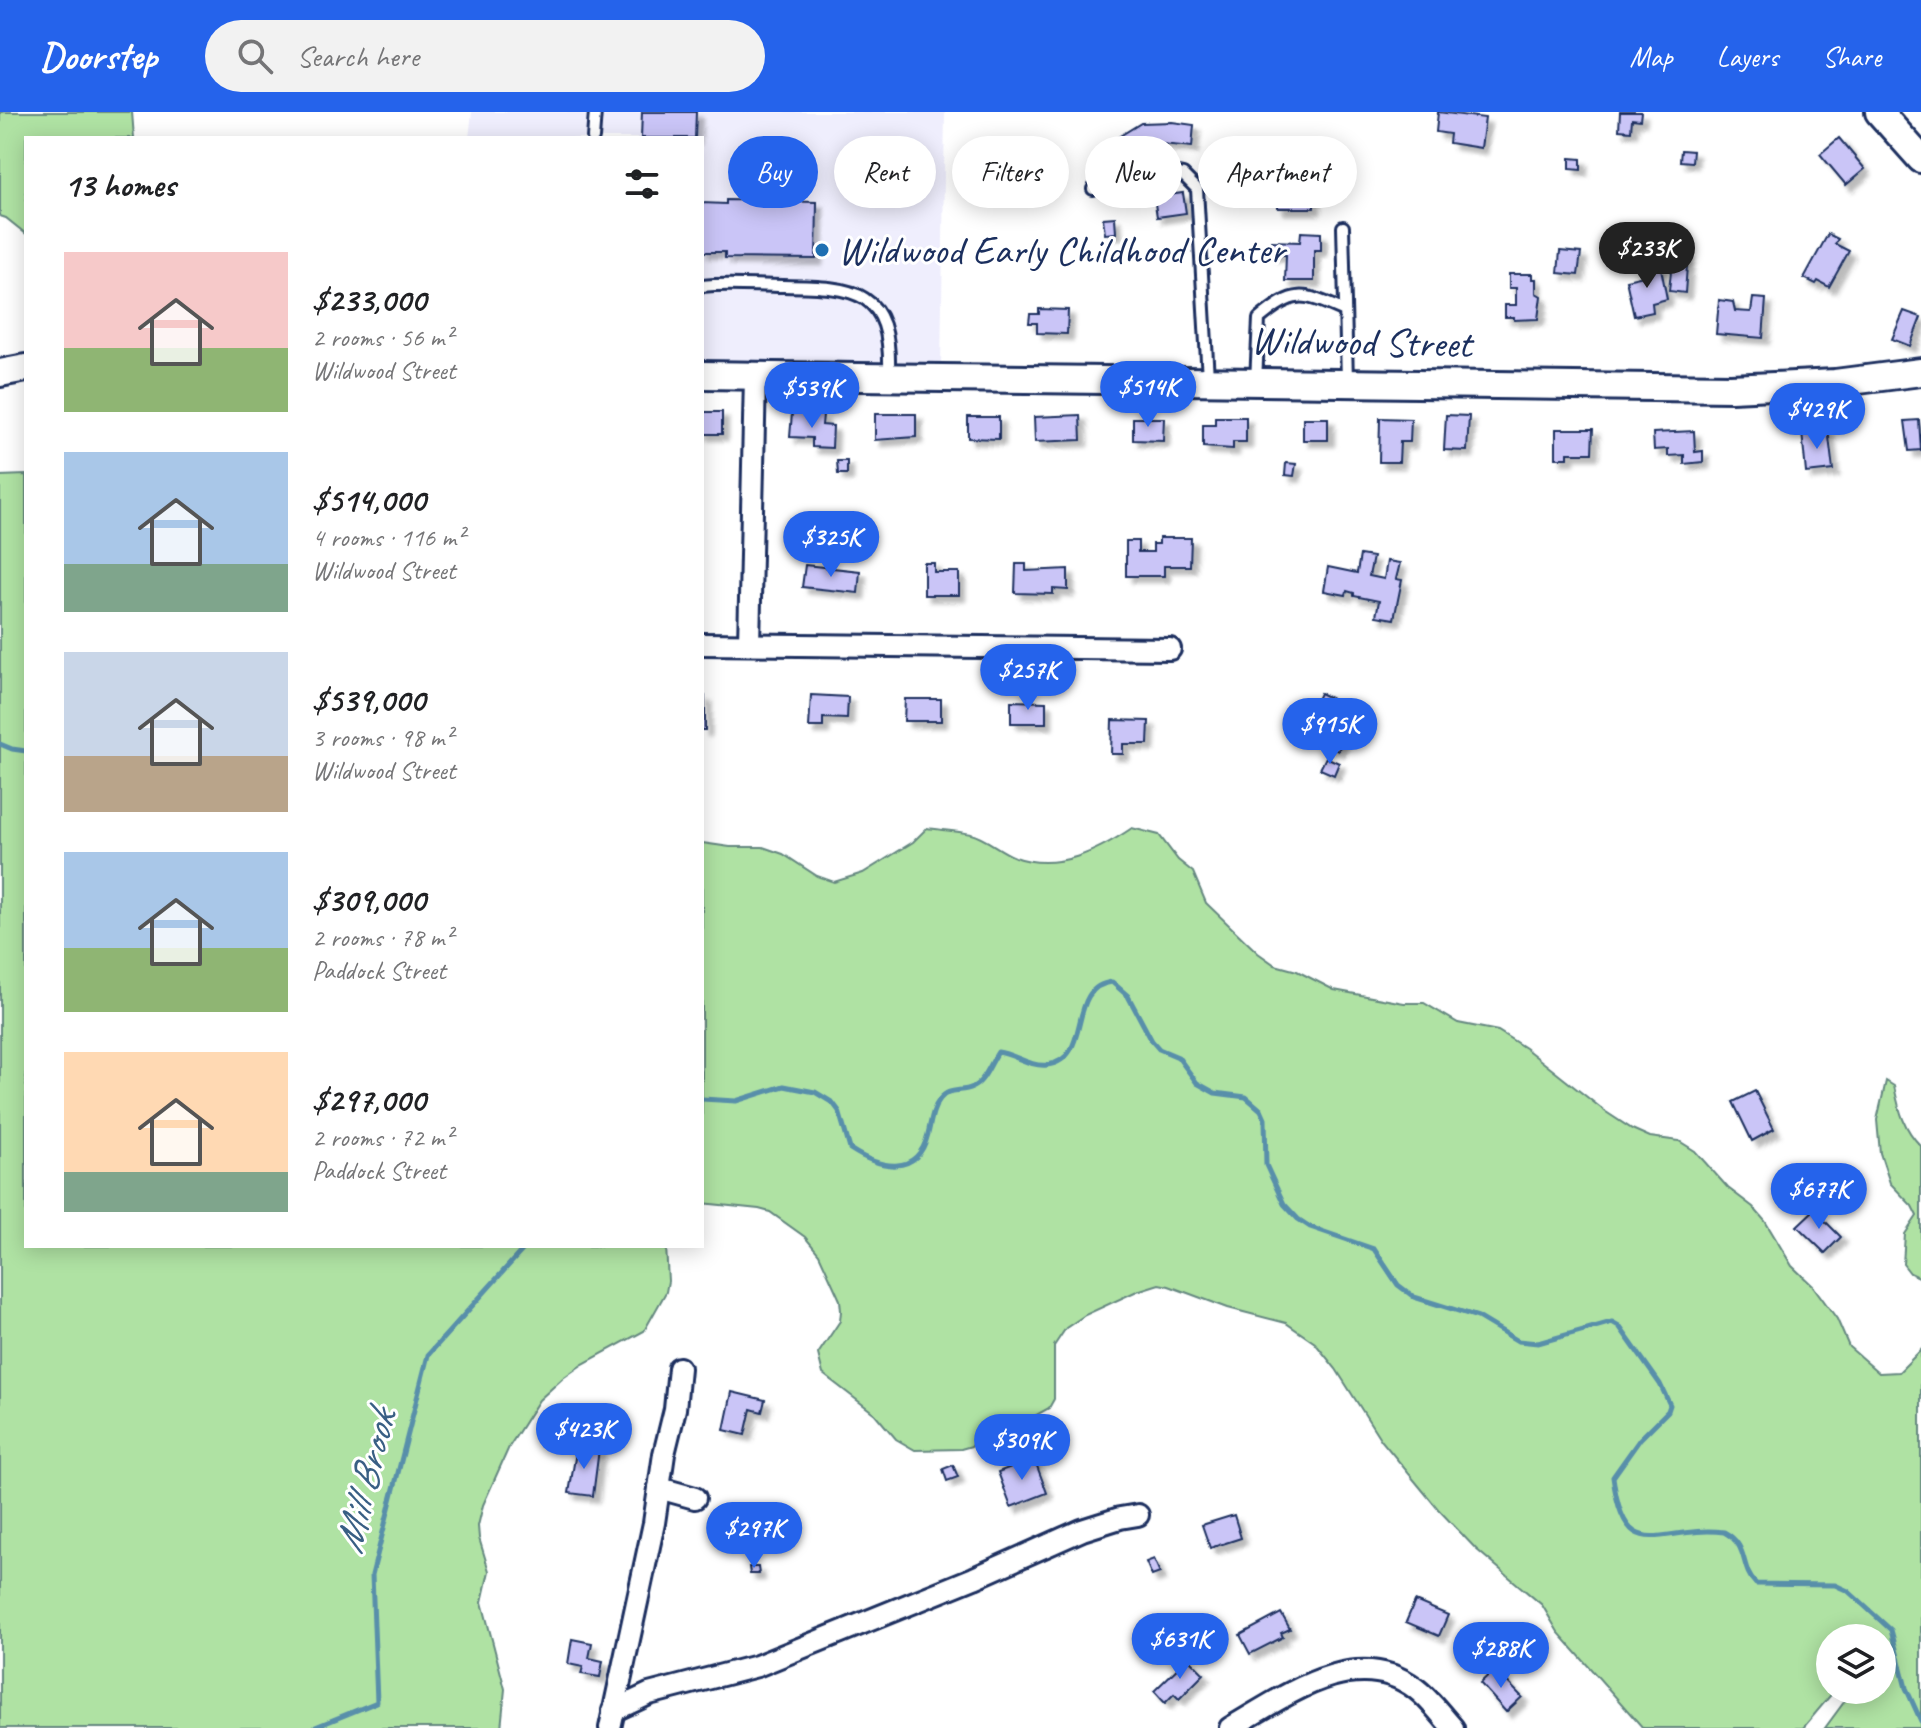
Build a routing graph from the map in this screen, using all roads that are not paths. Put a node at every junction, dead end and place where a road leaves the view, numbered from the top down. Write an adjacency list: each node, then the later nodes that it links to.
1 (595, 112): 3 (lane)
2 (1879, 112): 4 (street)
3 (593, 136)
4 (1921, 159)
5 (1182, 175): 15 (lane)
6 (1343, 227): 8 (lane)
7 (704, 286): 14 (lane)
8 (1345, 311): 16 (lane); 17 (lane)
9 (24, 368): 11 (street)
10 (1921, 372): 17 (street, Wildwood Street)
11 (0, 373)
12 (704, 375): 13 (street, Wildwood Street)
13 (755, 377): 14 (street, Wildwood Street); 19 (street)
14 (889, 377): 15 (street, Wildwood Street)
15 (1208, 380): 16 (street, Wildwood Street)
16 (1256, 381): 17 (street, Wildwood Street)
17 (1347, 382)
18 (704, 644): 19 (street)
19 (749, 644): 20 (street)
20 (1170, 649)
21 (679, 1368): 22 (street)
22 (659, 1488): 23 (street); 25 (street)
23 (695, 1498)
24 (1138, 1515): 25 (street)
25 (612, 1719)
26 (1230, 1728): 27 (street)
27 (1453, 1728)

